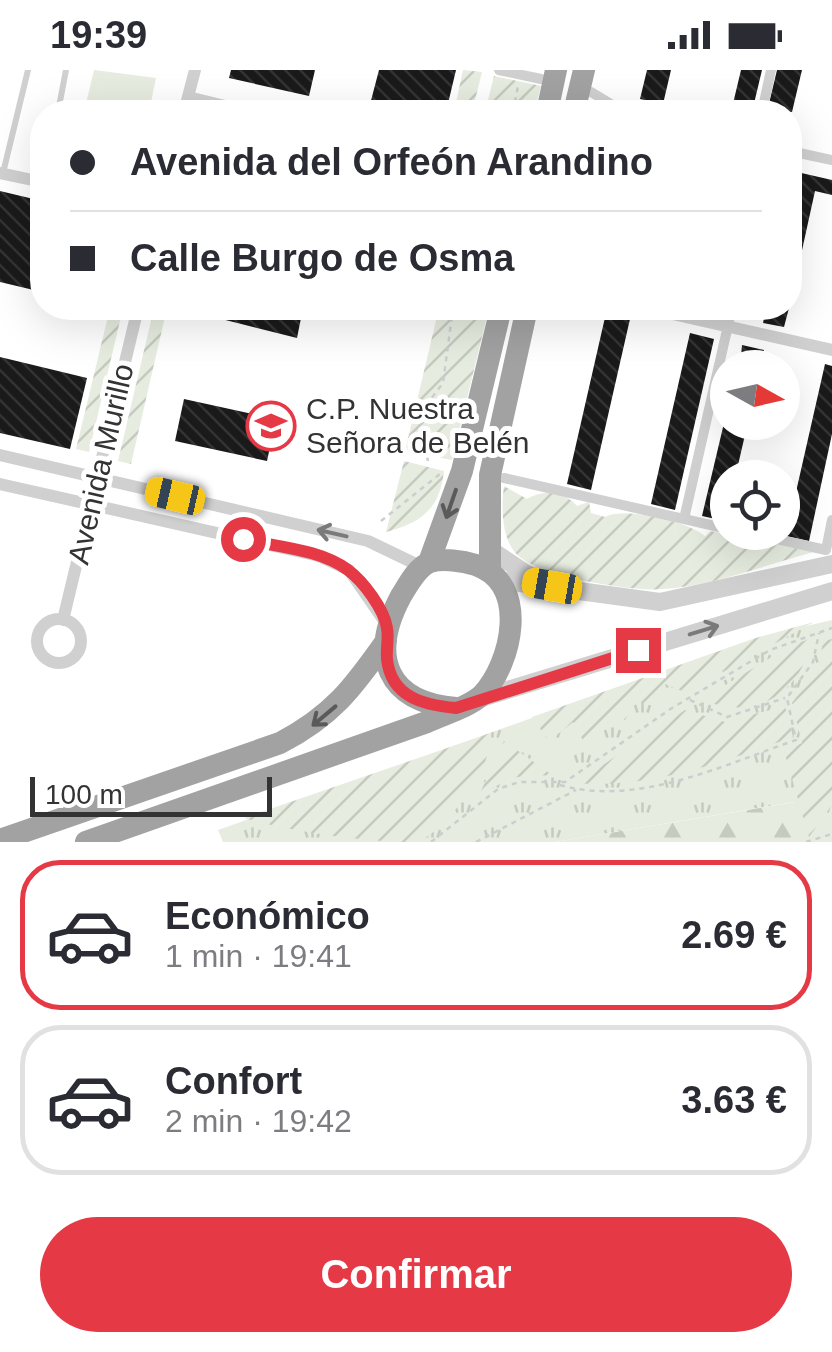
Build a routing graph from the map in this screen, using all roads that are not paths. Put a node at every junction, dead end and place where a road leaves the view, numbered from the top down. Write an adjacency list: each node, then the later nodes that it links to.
1 (28, 70): 17 (lane)
2 (66, 70): 9 (lane)
3 (194, 70): 8 (street)
4 (500, 70): 6 (street)
5 (772, 70): 14 (street)
6 (549, 74): 12 (highway)
7 (588, 81): 13 (street)
8 (188, 97): 10 (street); 11 (street)
9 (60, 100)
10 (187, 100)
11 (200, 100)
12 (547, 100)
13 (610, 100)
14 (765, 100)
15 (802, 154): 16 (street)
16 (832, 160)
17 (2, 173): 18 (street)
18 (30, 179)
19 (135, 320): 27 (street, Avenida Murillo)
20 (497, 320): 36 (highway, one-way to 36)
21 (524, 320): 37 (highway)
22 (700, 320): 24 (street)
23 (729, 320): 24 (street)
24 (727, 326): 25 (street); 31 (street)
25 (832, 350)
26 (0, 455): 27 (street)
27 (98, 478): 30 (street, Avenida Murillo); 36 (street, one-way to 27)
28 (504, 478): 31 (street)
29 (0, 484): 30 (street)
30 (92, 505): 40 (street, Avenida Murillo); 41 (street)
31 (684, 520): 33 (street)
32 (832, 520): 35 (street)
33 (710, 525)
34 (800, 548): 35 (street)
35 (829, 557): 38 (street)
36 (426, 564): 37 (highway); 41 (highway)
37 (492, 567): 38 (street); 38 (street); 42 (highway)
38 (552, 586)
39 (832, 590): 42 (street, one-way to 39)
40 (63, 620)
41 (387, 634): 42 (highway); 43 (highway, one-way to 43)
42 (466, 704): 44 (highway)
43 (0, 840)
44 (86, 842)

